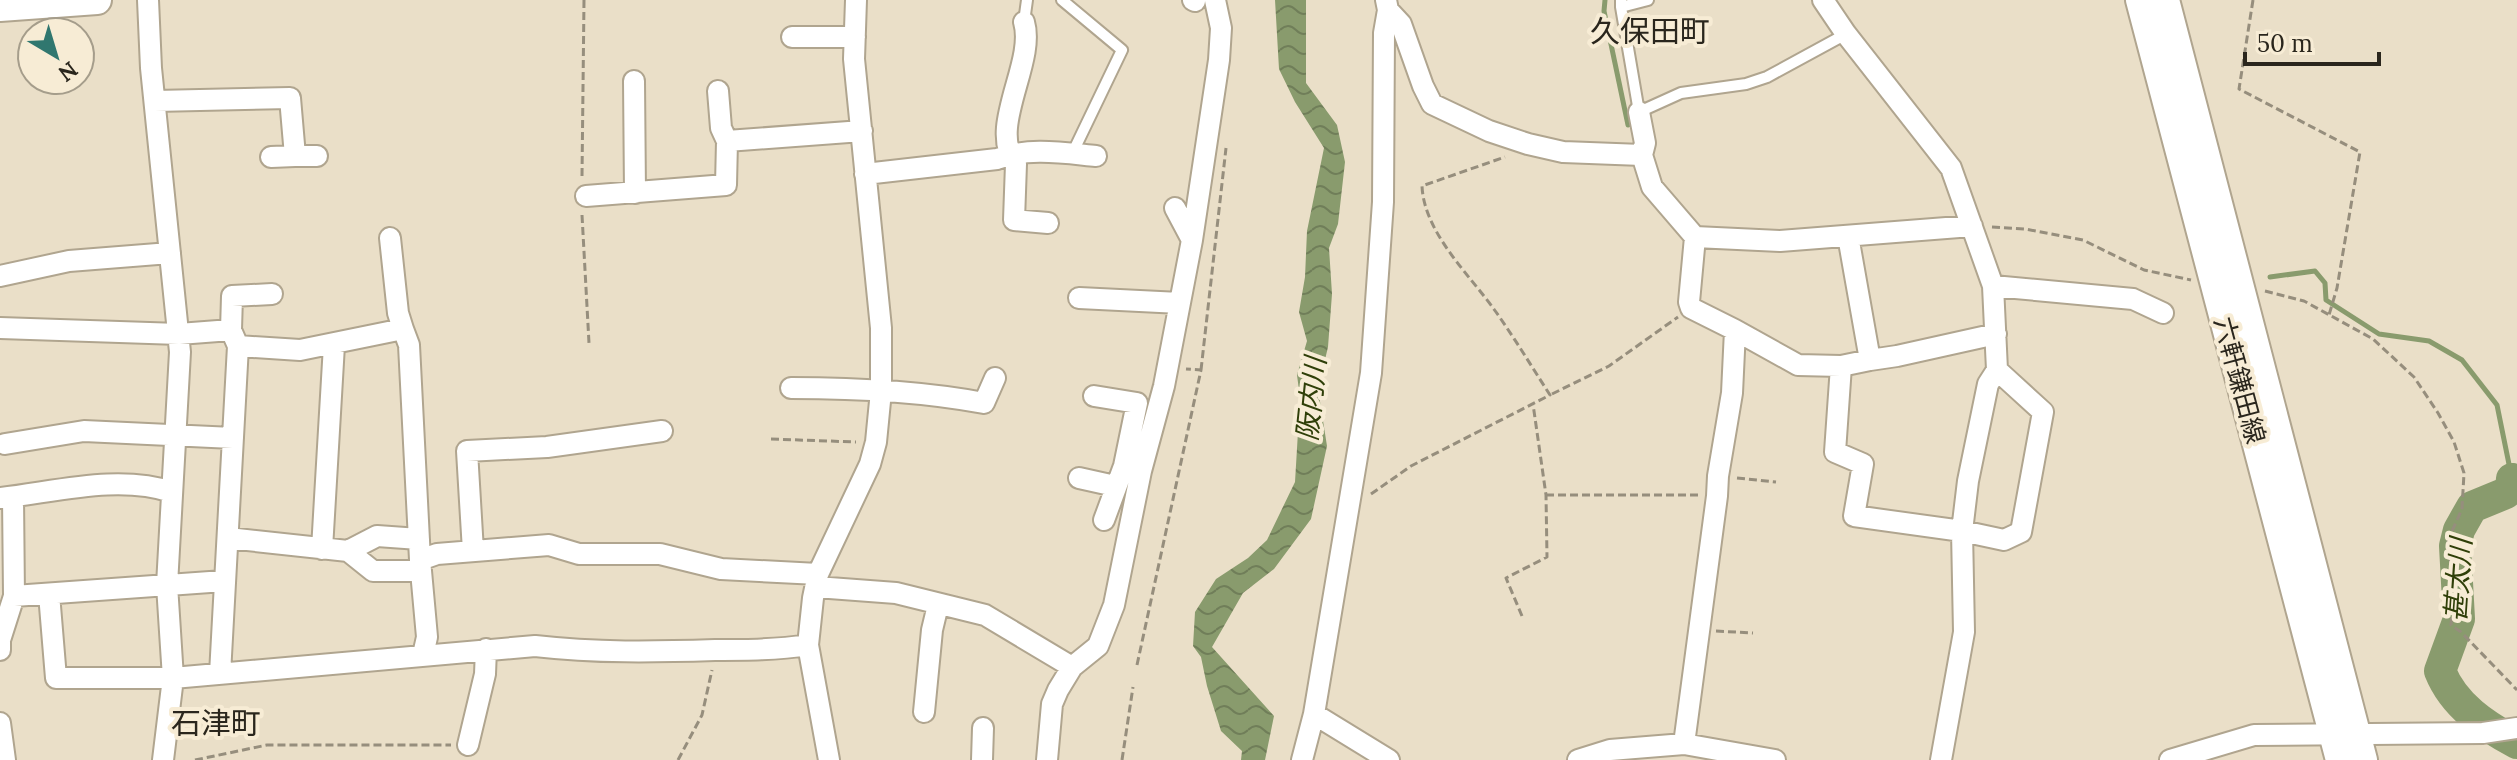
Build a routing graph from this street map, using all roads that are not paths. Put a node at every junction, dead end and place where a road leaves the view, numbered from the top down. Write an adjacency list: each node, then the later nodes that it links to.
1 (97, 0): 13 (main road)
2 (148, 0): 20 (street)
3 (856, 0): 17 (street)
4 (1027, 0): 14 (lane)
5 (1062, 0): 24 (lane)
6 (1201, 0): 40 (street)
7 (1648, 0): 11 (lane)
8 (1823, 0): 15 (street)
9 (2140, 0): 96 (main road, 六軒鎌田線)
10 (2165, 0): 96 (main road, 六軒鎌田線)
11 (1621, 4): 21 (lane)
12 (1387, 5): 26 (street); 92 (street)
13 (0, 7)
14 (1024, 22): 25 (street)
15 (1846, 34): 21 (lane); 36 (street)
16 (792, 37): 17 (street)
17 (855, 37): 22 (street)
18 (634, 81): 32 (street)
19 (718, 91): 23 (street)
20 (155, 101): 27 (street); 41 (street)
21 (1639, 112): 26 (street)
22 (862, 131): 23 (street); 31 (street)
23 (727, 141): 32 (street)
24 (1073, 152): 25 (street); 29 (street)
25 (1009, 155): 31 (street); 35 (street)
26 (1642, 155): 38 (street)
27 (295, 156): 28 (street); 30 (street)
28 (317, 156)
29 (1096, 156)
30 (271, 157)
31 (865, 174): 60 (street)
32 (635, 193): 33 (street)
33 (586, 196)
34 (1175, 208): 40 (street)
35 (1048, 223)
36 (1972, 226): 37 (street); 43 (street)
37 (1848, 236): 38 (street); 55 (street)
38 (1695, 237): 50 (street)
39 (390, 238): 49 (street)
40 (1192, 240): 46 (street)
41 (170, 253): 42 (street); 51 (street)
42 (0, 276)
43 (1993, 286): 47 (street); 52 (street)
44 (272, 294): 53 (street)
45 (1079, 298): 46 (street)
46 (1180, 303): 66 (street)
47 (2163, 313)
48 (0, 328): 51 (street)
49 (403, 329): 54 (street); 77 (street)
50 (1735, 330): 56 (street); 97 (street)
51 (179, 334): 53 (street); 63 (street)
52 (1996, 334): 55 (street); 57 (street)
53 (235, 338): 54 (street); 64 (street)
54 (334, 345): 74 (street)
55 (1870, 360): 56 (street)
56 (1841, 366): 72 (street)
57 (1997, 370): 72 (street); 72 (street)
58 (995, 378): 60 (street)
59 (791, 388): 60 (street)
60 (881, 391): 78 (street)
61 (1094, 396): 66 (street)
62 (662, 431): 76 (street)
63 (175, 434): 64 (street); 65 (street); 69 (street)
64 (233, 438): 73 (street)
65 (5, 444)
66 (1132, 468): 68 (street); 88 (street)
67 (1079, 478): 68 (street)
68 (1115, 486): 71 (street)
69 (172, 492): 70 (street); 80 (street)
70 (6, 498): 82 (street)
71 (1104, 520)
72 (1962, 531): 108 (street)
73 (228, 538): 74 (street); 79 (street)
74 (322, 549): 75 (street)
75 (348, 551): 77 (street); 77 (street)
76 (473, 551): 77 (street); 78 (street)
77 (420, 557): 87 (street)
78 (817, 580): 83 (street); 84 (street)
79 (224, 581): 80 (street); 89 (street)
80 (167, 585): 81 (street); 90 (street)
81 (49, 594): 82 (street); 90 (street)
82 (14, 596): 86 (street)
83 (938, 605): 88 (street); 91 (street)
84 (808, 645): 85 (street); 101 (street)
85 (486, 649): 87 (street); 98 (street)
86 (0, 650)
87 (423, 655): 89 (street)
88 (1072, 667): 103 (street)
89 (220, 674): 90 (street)
90 (173, 678): 100 (street)
91 (924, 712)
92 (1314, 714): 104 (street); 105 (street)
93 (0, 723): 99 (street)
94 (983, 728): 102 (street)
95 (2512, 728): 96 (street)
96 (2344, 732): 109 (street); 110 (main road, 六軒鎌田線); 111 (main road, 六軒鎌田線)
97 (1684, 744): 106 (street); 107 (street)
98 (468, 745)
99 (5, 760)
100 (163, 760)
101 (829, 760)
102 (982, 760)
103 (1047, 760)
104 (1302, 760)
105 (1389, 760)
106 (1578, 760)
107 (1775, 760)
108 (1941, 760)
109 (2170, 760)
110 (2340, 760)
111 (2363, 760)

